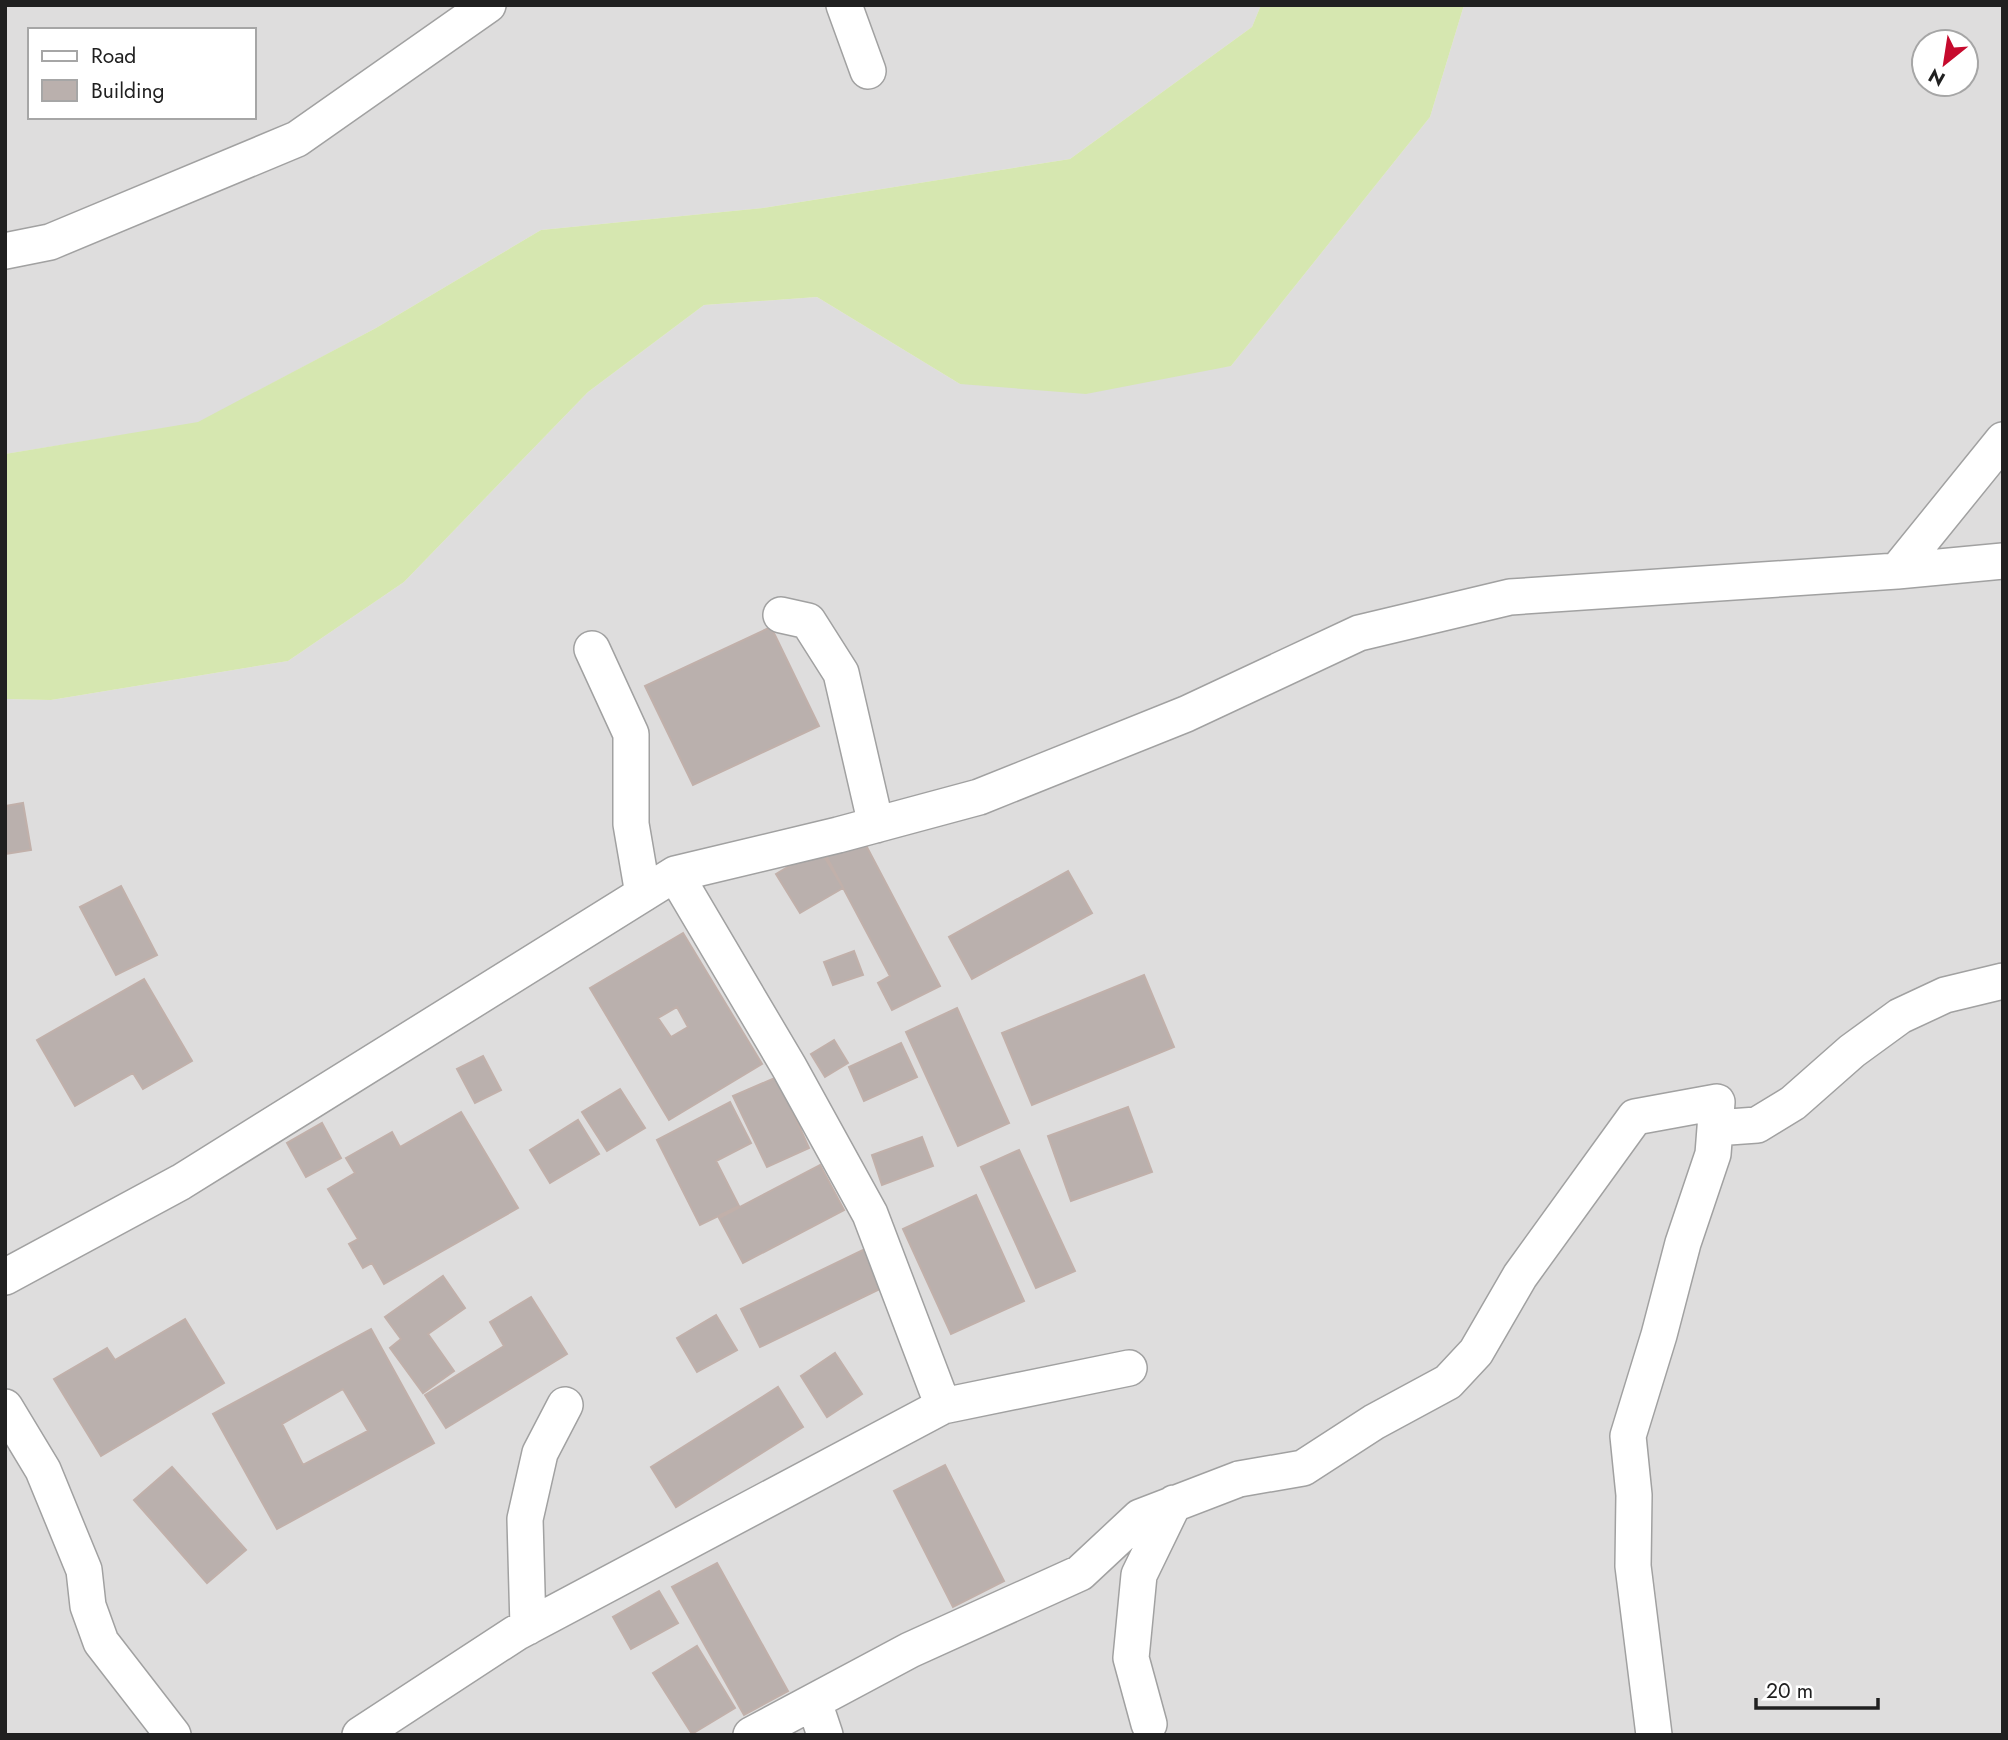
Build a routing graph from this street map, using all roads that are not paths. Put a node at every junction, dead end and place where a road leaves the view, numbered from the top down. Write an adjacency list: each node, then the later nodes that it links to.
1 (488, 5): 4 (street)
2 (844, 5): 3 (street)
3 (868, 71)
4 (5, 251)
5 (2003, 440): 7 (street)
6 (2003, 561): 7 (street)
7 (1898, 571): 10 (street)
8 (781, 615): 10 (street)
9 (592, 649): 12 (street)
10 (876, 824): 11 (street)
11 (675, 874): 12 (street); 18 (street)
12 (643, 894): 15 (street)
13 (2003, 981): 14 (street)
14 (1715, 1128): 20 (street); 28 (street)
15 (5, 1277)
16 (1129, 1368): 18 (street)
17 (565, 1405): 21 (street)
18 (943, 1406): 21 (street)
19 (5, 1407): 24 (street)
20 (1174, 1503): 22 (street); 23 (street)
21 (528, 1627): 25 (street)
22 (814, 1702): 26 (street); 27 (street)
23 (1149, 1724)
24 (173, 1735)
25 (360, 1735)
26 (751, 1735)
27 (825, 1735)
28 (1654, 1735)

